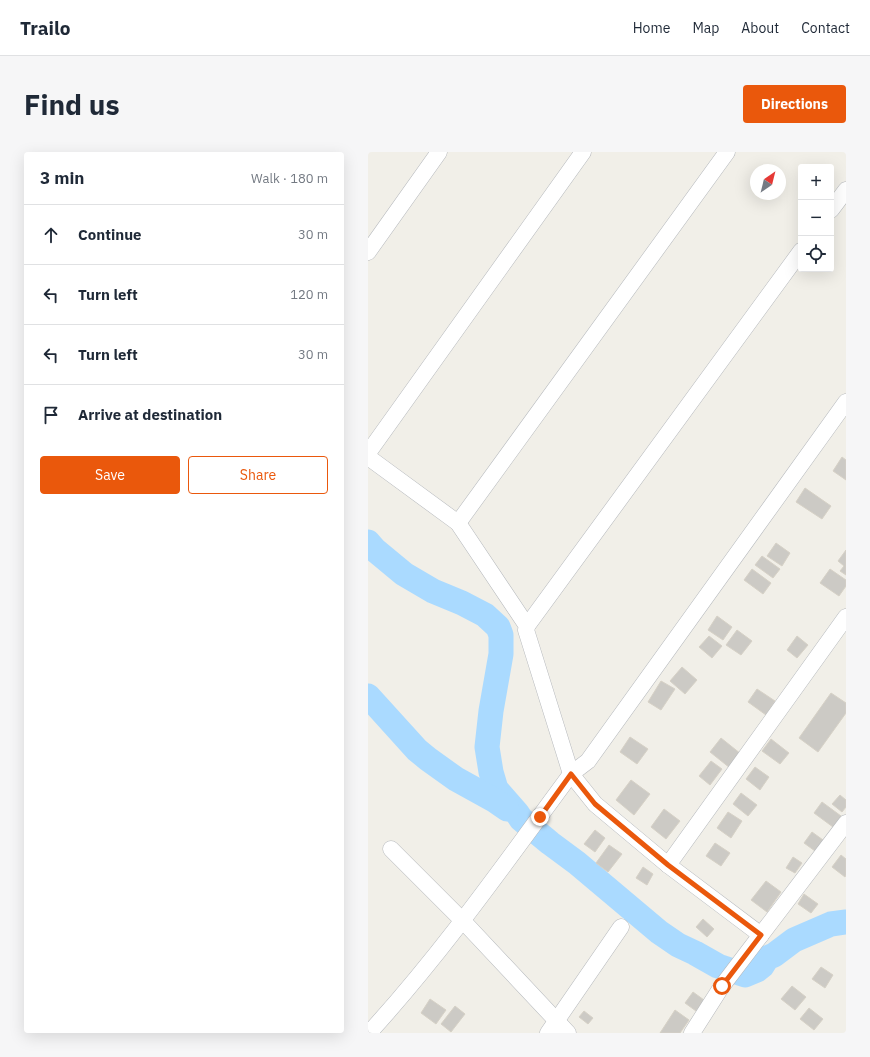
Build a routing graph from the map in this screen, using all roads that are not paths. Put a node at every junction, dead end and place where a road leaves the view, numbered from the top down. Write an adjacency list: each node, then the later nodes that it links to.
1 (440, 152): 6 (street)
2 (583, 152): 9 (street)
3 (728, 152): 11 (street)
4 (846, 190): 5 (street)
5 (834, 206)
6 (368, 252)
7 (798, 255): 13 (street)
8 (846, 402): 14 (street)
9 (368, 453)
10 (368, 457): 11 (street)
11 (458, 523): 13 (street)
12 (846, 617): 17 (street)
13 (527, 626): 14 (street)
14 (571, 774): 17 (street); 18 (street)
15 (846, 823): 20 (street)
16 (391, 849): 18 (street)
17 (668, 865): 20 (street)
18 (463, 921): 21 (street); 22 (street)
19 (621, 927): 21 (street)
20 (761, 935): 24 (street)
21 (552, 1027): 23 (street)
22 (369, 1033)
23 (568, 1033)
24 (692, 1033)

